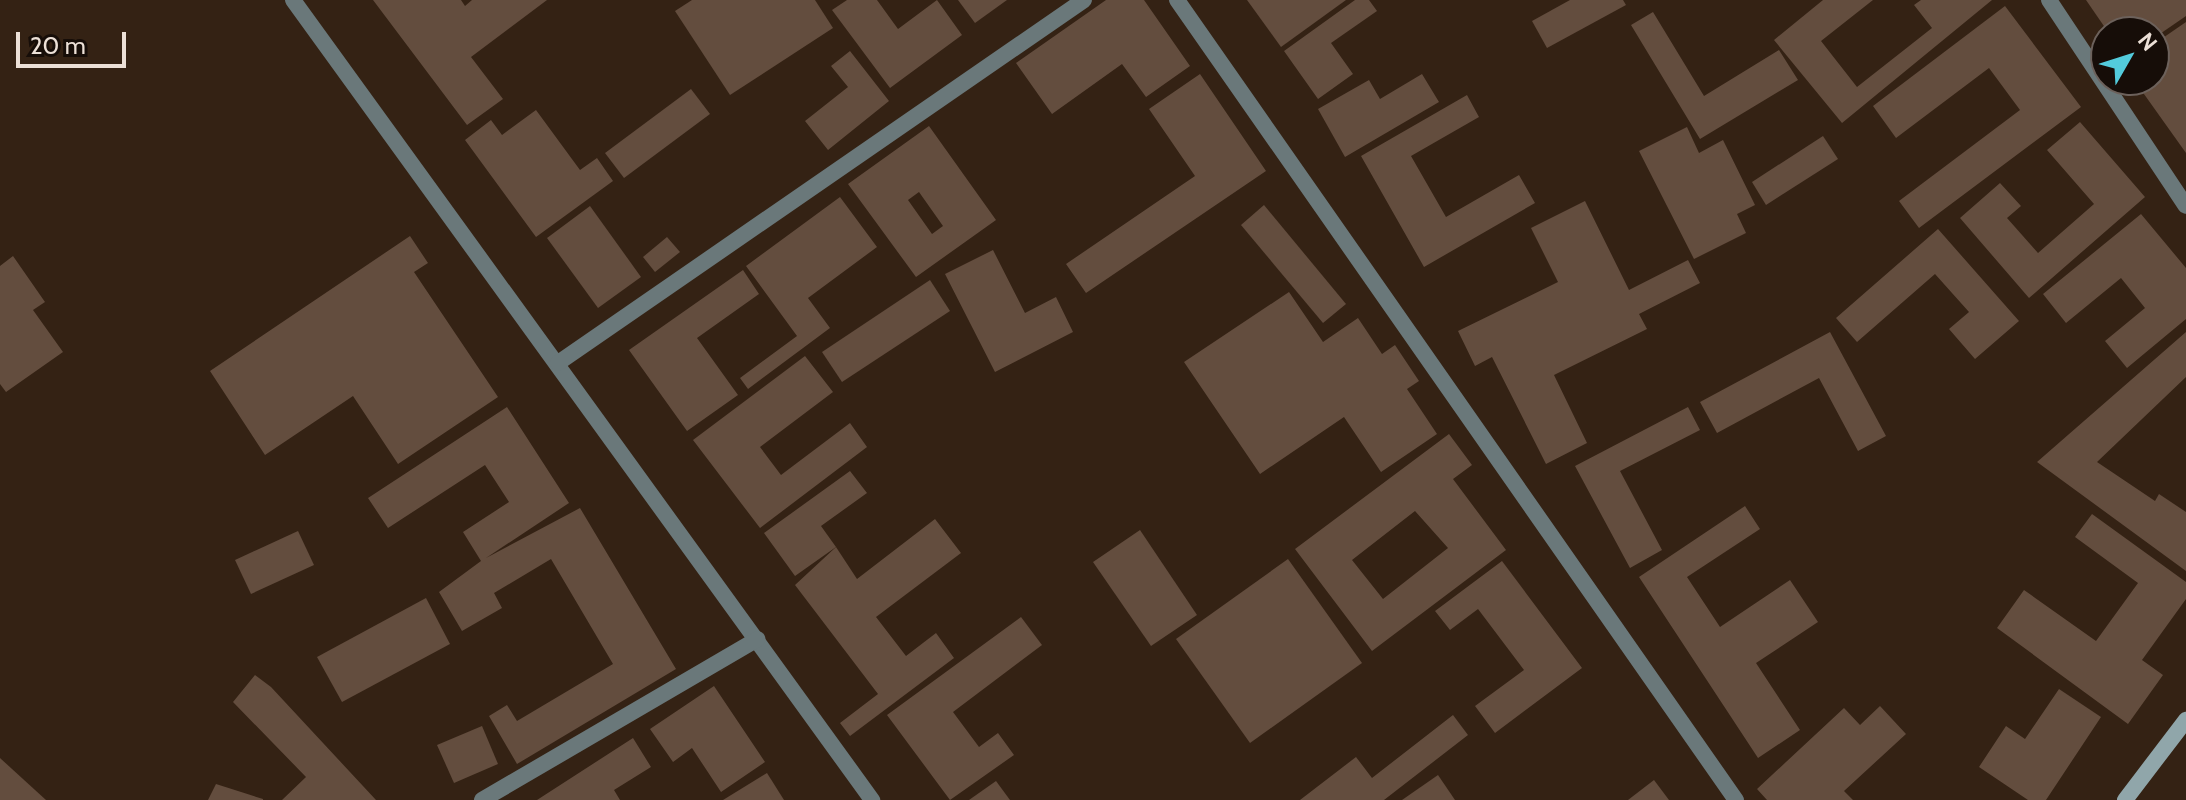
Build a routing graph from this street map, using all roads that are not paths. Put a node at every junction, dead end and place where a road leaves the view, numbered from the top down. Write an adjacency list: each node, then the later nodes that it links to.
1 (293, 0): 6 (street)
2 (1084, 0): 6 (street)
3 (1177, 0): 11 (street)
4 (2049, 0): 5 (street)
5 (2186, 206)
6 (558, 363): 7 (street)
7 (757, 639): 9 (street); 10 (street)
8 (2186, 720): 12 (main road)
9 (482, 800)
10 (872, 800)
11 (1736, 800)
12 (2125, 800)

